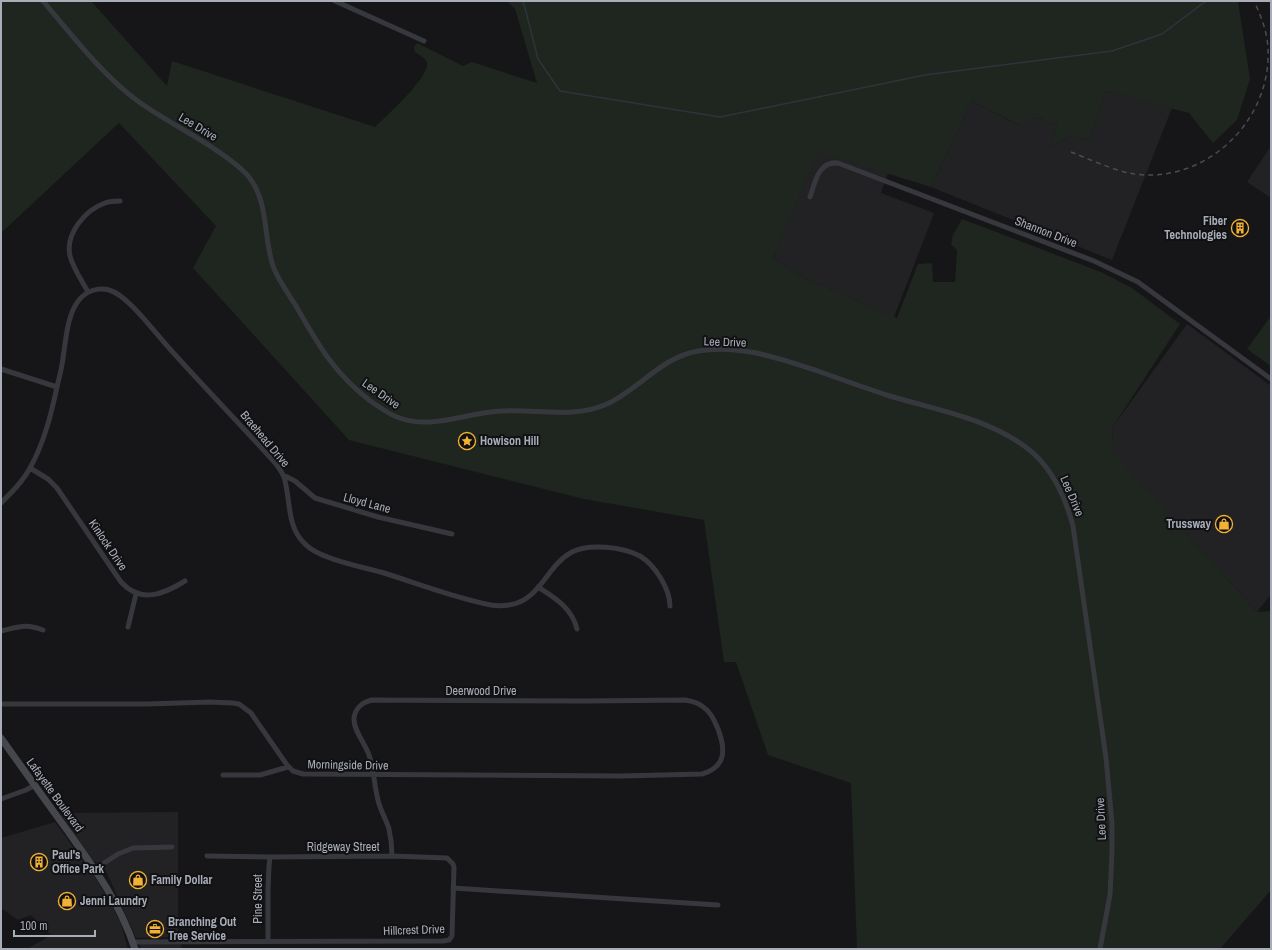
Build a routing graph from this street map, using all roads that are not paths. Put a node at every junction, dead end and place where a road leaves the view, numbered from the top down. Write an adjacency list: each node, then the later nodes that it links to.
1 (43, 1): 39 (street, Lee Drive)
2 (335, 1): 3 (street)
3 (424, 41)
4 (810, 197): 8 (street, Shannon Drive)
5 (120, 201): 6 (street)
6 (88, 292): 9 (street); 11 (street, Braehead Drive)
7 (1, 369): 9 (street)
8 (1271, 379)
9 (57, 387): 10 (street)
10 (30, 468): 12 (street); 16 (street, Kinlock Drive)
11 (283, 475): 13 (street, Lloyd Lane); 15 (street, Braehead Drive)
12 (1, 502)
13 (452, 534)
14 (185, 581): 16 (street)
15 (538, 587): 17 (street, Braehead Drive); 19 (street)
16 (136, 594): 18 (street)
17 (670, 606)
18 (128, 627)
19 (577, 629)
20 (43, 630): 21 (street)
21 (1, 631)
22 (1, 704): 25 (street)
23 (1, 738): 28 (main road, Lafayette Boulevard)
24 (722, 759): 27 (street, Morningside Drive); 27 (street, Deerwood Drive)
25 (288, 767): 26 (street); 27 (street, Morningside Drive)
26 (223, 775)
27 (373, 775): 32 (street, Deerwood Drive)
28 (34, 785): 29 (street); 34 (main road, Lafayette Boulevard)
29 (1, 799)
30 (172, 847): 34 (street)
31 (207, 856): 33 (street, Ridgeway Street)
32 (392, 856): 33 (street, Ridgeway Street); 35 (street, Ridgeway Street)
33 (270, 858): 37 (street, Pine Street)
34 (95, 869): 38 (main road, Lafayette Boulevard)
35 (454, 888): 36 (street); 37 (street, Hillcrest Drive)
36 (718, 905)
37 (268, 941): 38 (street, Hillcrest Drive)
38 (134, 945)
39 (1100, 949)

